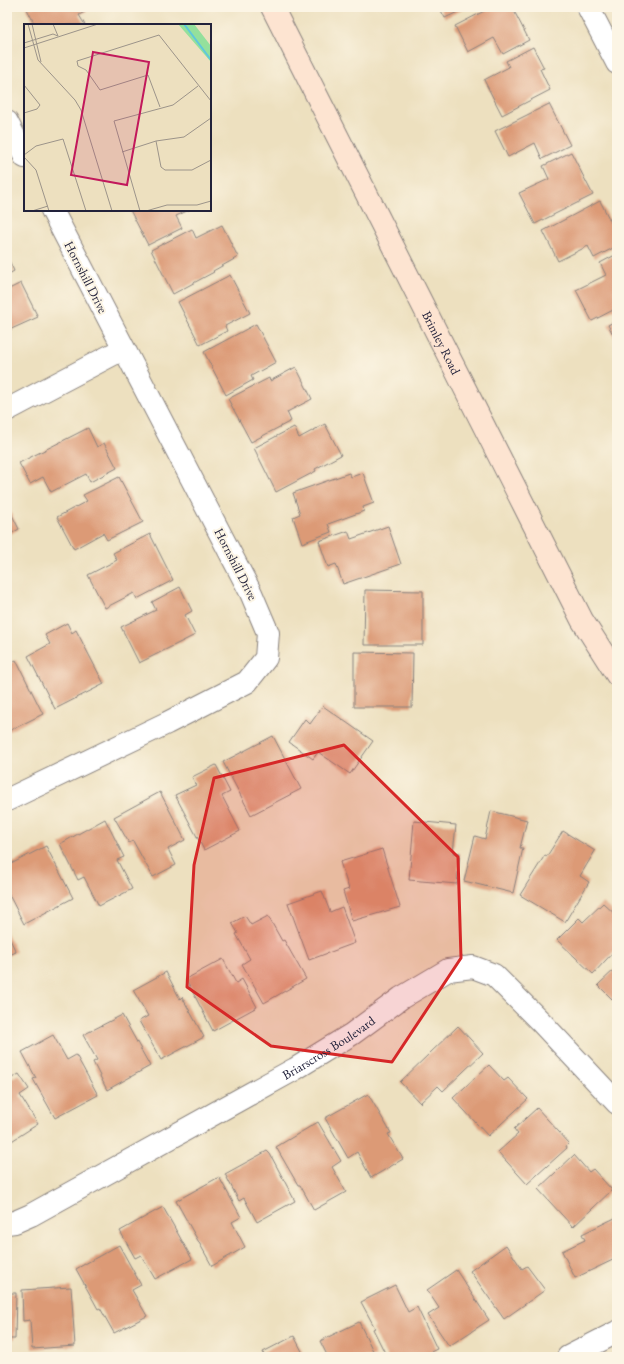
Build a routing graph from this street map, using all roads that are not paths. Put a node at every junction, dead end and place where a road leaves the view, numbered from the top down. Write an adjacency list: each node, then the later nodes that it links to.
1 (272, 7): 9 (main road, Brimley Road)
2 (588, 7): 3 (street)
3 (617, 63)
4 (7, 122): 5 (street)
5 (24, 155)
6 (53, 211): 7 (street, Hornshill Drive)
7 (123, 349): 8 (street); 10 (street, Hornshill Drive)
8 (7, 410)
9 (617, 675)
10 (7, 800)
11 (617, 1103): 12 (street, Briarscross Boulevard)
12 (7, 1224)
13 (617, 1332): 14 (street)
14 (568, 1357)

